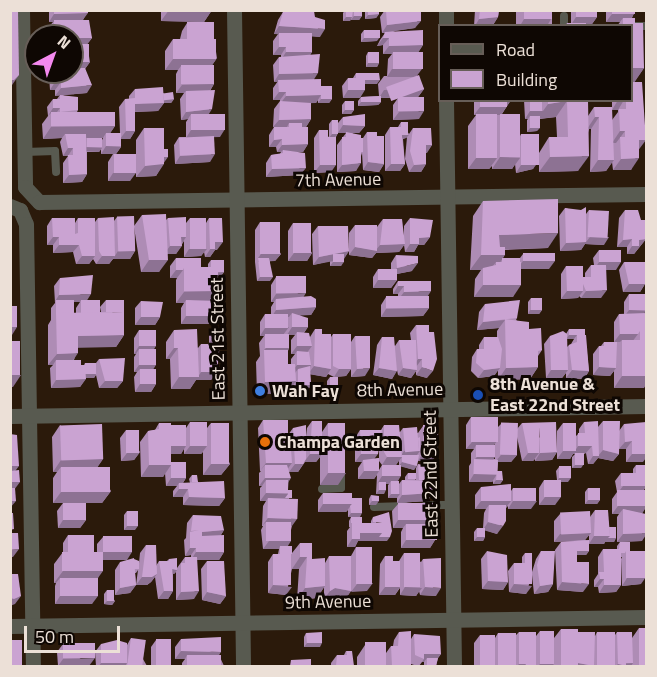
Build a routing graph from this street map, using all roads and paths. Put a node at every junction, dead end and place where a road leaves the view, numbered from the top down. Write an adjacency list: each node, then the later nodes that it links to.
1 (22, 10): 6 (street)
2 (234, 10): 10 (street, East 21st Street)
3 (564, 16): 4 (lane)
4 (564, 24)
5 (446, 102): 9 (street, East 22nd Street)
6 (24, 152): 7 (lane); 10 (street, 7th Avenue)
7 (56, 172)
8 (646, 194): 9 (street, 7th Avenue)
9 (446, 198): 10 (street, 7th Avenue); 13 (street, East 22nd Street)
10 (236, 201): 14 (street, East 21st Street)
11 (15, 208): 16 (street)
12 (646, 406): 13 (street, 8th Avenue)
13 (450, 409): 14 (street, 8th Avenue); 19 (street, East 22nd Street)
14 (239, 412): 16 (street, 8th Avenue); 23 (street, East 21st Street)
15 (10, 416): 16 (street, 8th Avenue)
16 (29, 416): 25 (street)
17 (341, 466): 18 (lane)
18 (322, 489)
19 (451, 505): 20 (lane); 22 (street, East 22nd Street)
20 (374, 507)
21 (646, 616): 22 (street, 9th Avenue)
22 (453, 619): 23 (street, 9th Avenue); 28 (street, East 22nd Street)
23 (243, 622): 25 (street, 9th Avenue); 27 (street, East 21st Street)
24 (10, 626): 25 (street, 9th Avenue)
25 (32, 626): 26 (street)
26 (33, 666)
27 (243, 666)
28 (454, 666)

